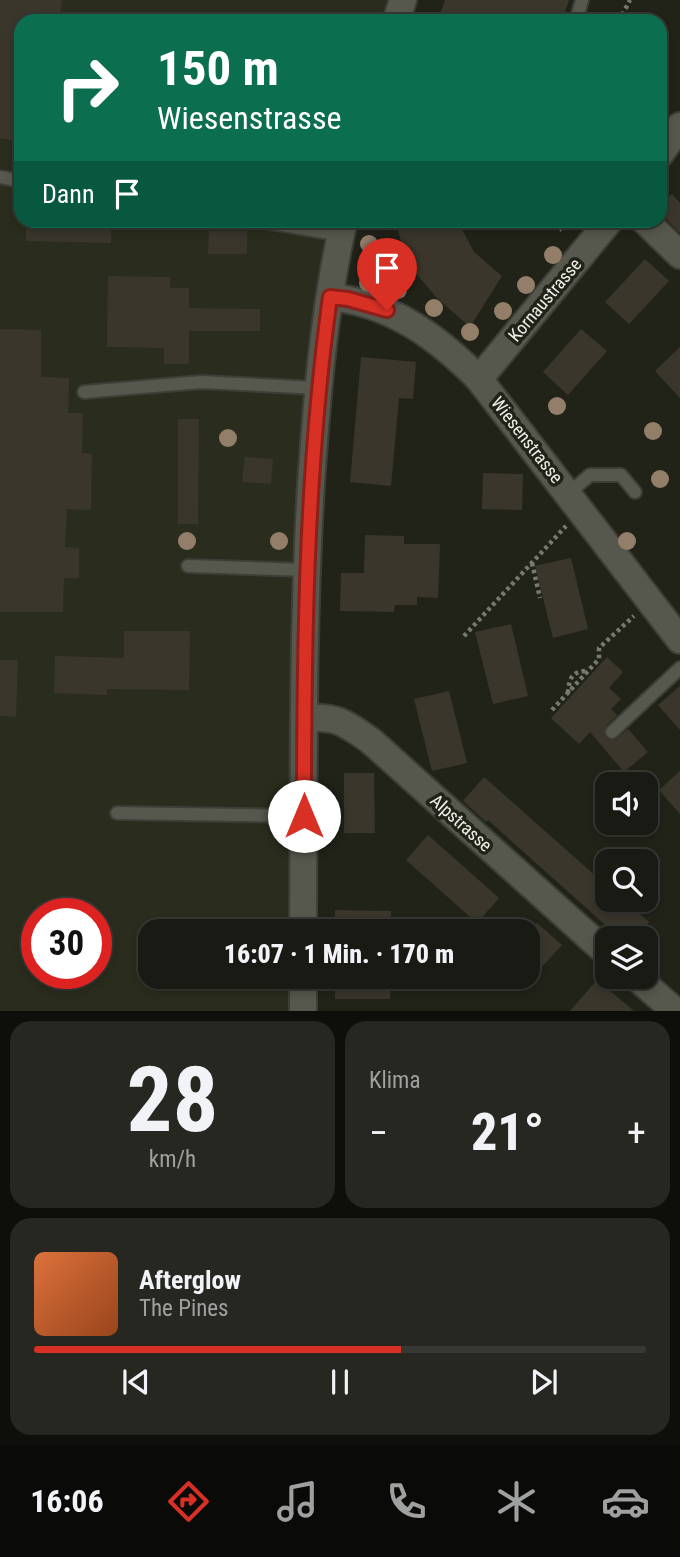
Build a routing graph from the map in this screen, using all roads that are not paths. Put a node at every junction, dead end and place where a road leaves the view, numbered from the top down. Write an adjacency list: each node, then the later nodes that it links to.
1 (680, 126): 2 (street)
2 (667, 144)
3 (342, 228): 7 (street)
4 (603, 228): 8 (street, Kornaustrasse)
5 (652, 228): 6 (street)
6 (680, 255)
7 (330, 297): 8 (street, Wiesenstrasse); 9 (street)
8 (479, 379): 12 (street, Wiesenstrasse)
9 (317, 388): 10 (lane); 14 (street)
10 (84, 392)
11 (635, 492): 12 (lane)
12 (571, 506): 15 (street, Wiesenstrasse)
13 (188, 566): 14 (lane)
14 (306, 570): 17 (street)
15 (680, 640)
16 (680, 668): 18 (lane)
17 (303, 718): 20 (street); 22 (street, Alpstrasse)
18 (612, 732)
19 (117, 813): 20 (lane)
20 (304, 816): 21 (street)
21 (303, 919)
22 (595, 942)
23 (303, 989): 25 (street)
24 (650, 989): 26 (street)
25 (303, 1011)
26 (676, 1011)

